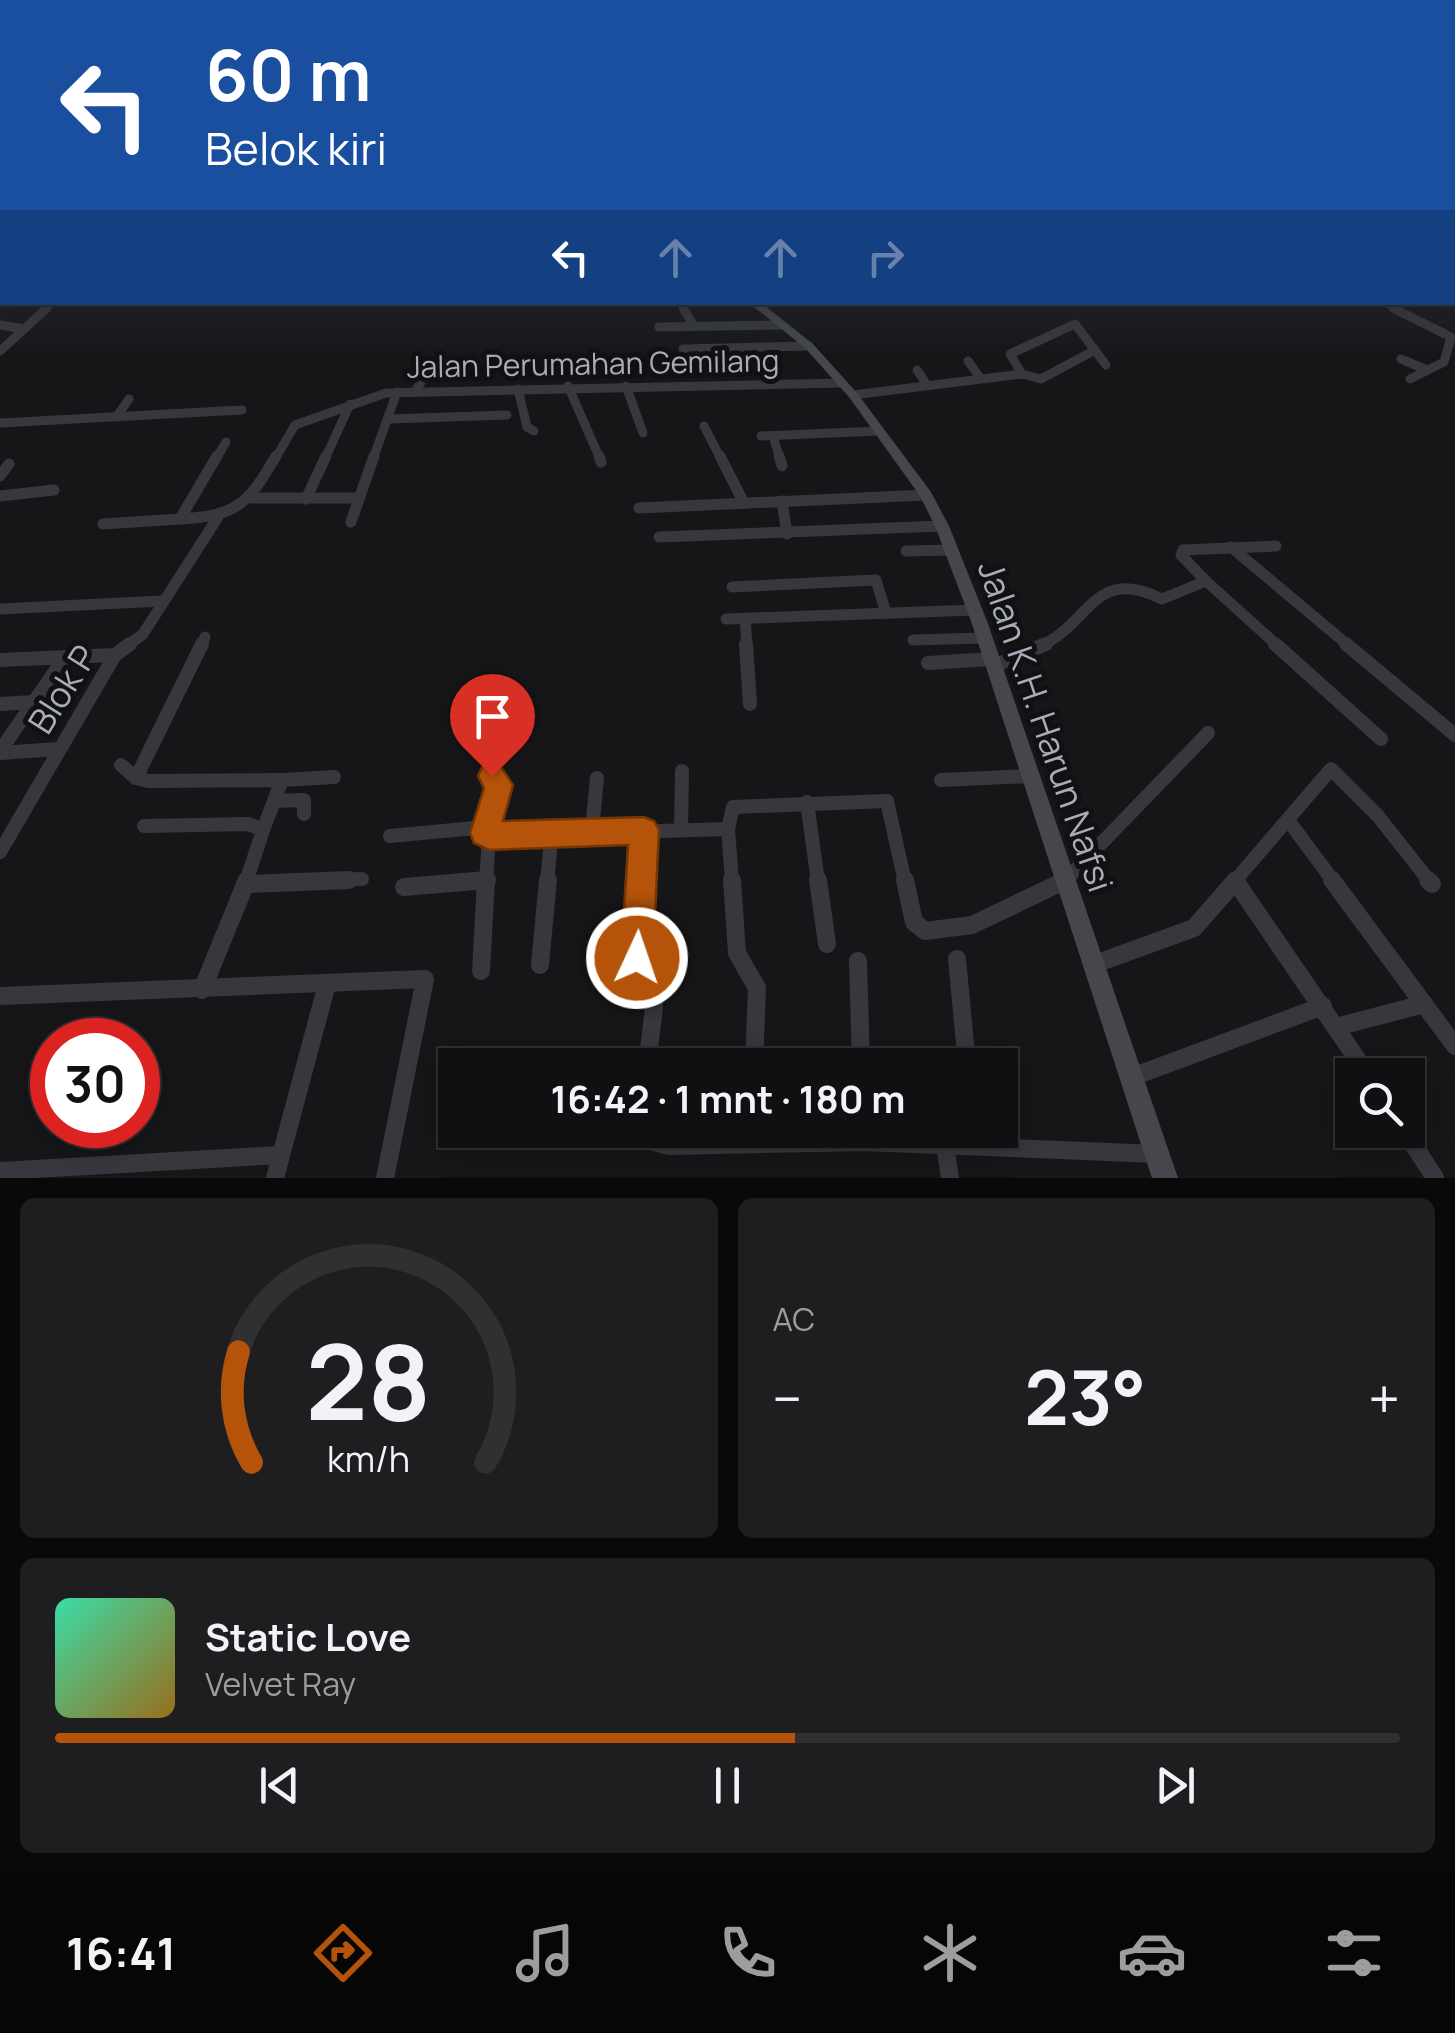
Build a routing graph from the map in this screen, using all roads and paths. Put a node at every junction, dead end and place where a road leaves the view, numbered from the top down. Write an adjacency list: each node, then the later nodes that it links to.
1 (50, 305): 8 (street)
2 (682, 305): 6 (street)
3 (760, 305): 9 (main road, Jalan K.H. Harun Nafsi)
4 (1388, 305): 18 (street)
5 (0, 325): 8 (street)
6 (694, 326): 7 (street); 9 (street)
7 (660, 327)
8 (24, 329): 12 (street)
9 (794, 335): 11 (street); 26 (main road, Jalan K.H. Harun Nafsi)
10 (1000, 343): 13 (street)
11 (683, 349)
12 (0, 351)
13 (1010, 354): 19 (street); 19 (street, Jalan Perumahan Gemilang)
14 (1401, 359): 18 (street)
15 (968, 360): 20 (street)
16 (492, 367): 27 (street)
17 (918, 370): 22 (street)
18 (1426, 370): 21 (street)
19 (1022, 374): 20 (street, Jalan Perumahan Gemilang)
20 (980, 378): 22 (street, Jalan Perumahan Gemilang)
21 (1410, 379)
22 (927, 385): 26 (street, Jalan Perumahan Gemilang)
23 (568, 386): 24 (street, Jalan Perumahan Gemilang); 25 (street, Jalan Perumahan Gemilang); 41 (street)
24 (626, 386): 26 (street, Jalan Perumahan Gemilang); 39 (street)
25 (512, 389): 27 (street, Jalan Perumahan Gemilang); 37 (street)
26 (847, 389): 38 (main road, Jalan K.H. Harun Nafsi)
27 (415, 391): 28 (street, Jalan Perumahan Gemilang)
28 (397, 392): 30 (street, Jalan Perumahan Gemilang); 34 (street)
29 (129, 399): 32 (street)
30 (350, 404): 48 (street, Jalan Perumahan Gemilang); 50 (street)
31 (242, 410): 32 (street)
32 (116, 416): 35 (street)
33 (507, 416): 34 (street)
34 (388, 419): 49 (street)
35 (0, 422)
36 (704, 426): 52 (street)
37 (534, 430)
38 (880, 432): 43 (street); 46 (main road, Jalan K.H. Harun Nafsi)
39 (642, 433)
40 (226, 442): 55 (street)
41 (601, 462)
42 (9, 464): 44 (street)
43 (782, 466)
44 (0, 476)
45 (54, 490): 47 (street)
46 (926, 495): 51 (street); 58 (main road, Jalan K.H. Harun Nafsi)
47 (0, 496)
48 (250, 498): 50 (street); 54 (street)
49 (358, 498): 50 (street); 56 (street)
50 (306, 500)
51 (782, 501): 52 (street); 59 (street)
52 (744, 503): 53 (street)
53 (639, 508)
54 (218, 516): 55 (street); 67 (street, Blok P)
55 (180, 519): 57 (street)
56 (351, 522)
57 (103, 524)
58 (942, 526): 59 (street); 63 (main road, Jalan K.H. Harun Nafsi)
59 (787, 534): 60 (street)
60 (659, 536)
61 (1276, 546): 62 (street)
62 (1231, 547): 65 (street); 85 (street)
63 (952, 550): 64 (street); 69 (main road, Jalan K.H. Harun Nafsi)
64 (906, 552)
65 (1206, 581): 80 (street); 86 (street)
66 (732, 587): 70 (street)
67 (162, 601): 68 (street); 76 (street, Blok P)
68 (0, 609)
69 (975, 610): 70 (street); 74 (main road, Jalan K.H. Harun Nafsi)
70 (886, 612): 71 (street)
71 (745, 618): 72 (street); 83 (street)
72 (726, 619)
73 (206, 637): 94 (street)
74 (984, 638): 75 (street); 80 (main road, Jalan K.H. Harun Nafsi)
75 (913, 640)
76 (115, 655): 77 (street); 87 (street, Blok P)
77 (64, 657): 78 (street); 81 (street)
78 (0, 660)
79 (928, 662): 80 (street)
80 (993, 663): 92 (main road, Jalan K.H. Harun Nafsi)
81 (33, 702): 82 (street); 88 (street)
82 (0, 704)
83 (750, 704)
84 (1208, 733): 114 (street)
85 (1455, 735)
86 (1381, 739)
87 (58, 749): 88 (street); 111 (street, Blok P)
88 (0, 752)
89 (121, 765): 94 (street)
90 (682, 771): 103 (street)
91 (492, 776): 109 (street)
92 (1031, 776): 97 (street); 114 (main road, Jalan K.H. Harun Nafsi)
93 (334, 777): 96 (street)
94 (136, 778): 96 (street)
95 (597, 778): 106 (street)
96 (282, 780): 98 (street)
97 (942, 780)
98 (274, 801): 100 (street); 105 (street)
99 (806, 802): 104 (street); 114 (street); 119 (street)
100 (304, 814)
101 (1288, 820): 115 (street); 117 (street); 128 (street)
102 (144, 826): 105 (street)
103 (681, 829): 104 (street); 107 (street)
104 (728, 829): 133 (street)
105 (263, 830): 116 (street)
106 (592, 830): 107 (street); 108 (street)
107 (644, 830): 132 (street)
108 (552, 832): 109 (street); 122 (street)
109 (493, 835): 110 (street); 113 (street)
110 (390, 836)
111 (0, 852)
112 (362, 879): 116 (street)
113 (487, 880): 118 (street); 124 (street)
114 (1064, 882): 123 (main road, Jalan K.H. Harun Nafsi)
115 (1236, 882): 123 (street); 129 (street)
116 (245, 884): 126 (street)
117 (1432, 884)
118 (404, 887)
119 (827, 944)
120 (958, 959): 135 (street)
121 (858, 961): 134 (street)
122 (540, 964)
123 (1092, 965): 137 (main road, Jalan K.H. Harun Nafsi)
124 (482, 971)
125 (327, 984): 126 (street); 142 (street); 145 (street)
126 (202, 990): 127 (street)
127 (0, 996)
128 (1424, 1004): 130 (street); 131 (street)
129 (1323, 1006): 130 (street); 137 (street)
130 (1336, 1027): 136 (street)
131 (1455, 1046)
132 (649, 1048)
133 (755, 1048)
134 (861, 1048)
135 (966, 1048)
136 (1357, 1058)
137 (1132, 1077): 141 (main road, Jalan K.H. Harun Nafsi)
138 (1018, 1142): 141 (street)
139 (945, 1148): 146 (street)
140 (1416, 1148): 148 (street)
141 (1158, 1154): 147 (main road, Jalan K.H. Harun Nafsi)
142 (280, 1155): 143 (street); 144 (street)
143 (0, 1171)
144 (275, 1178)
145 (385, 1178)
146 (950, 1178)
147 (1165, 1178)
148 (1436, 1178)

